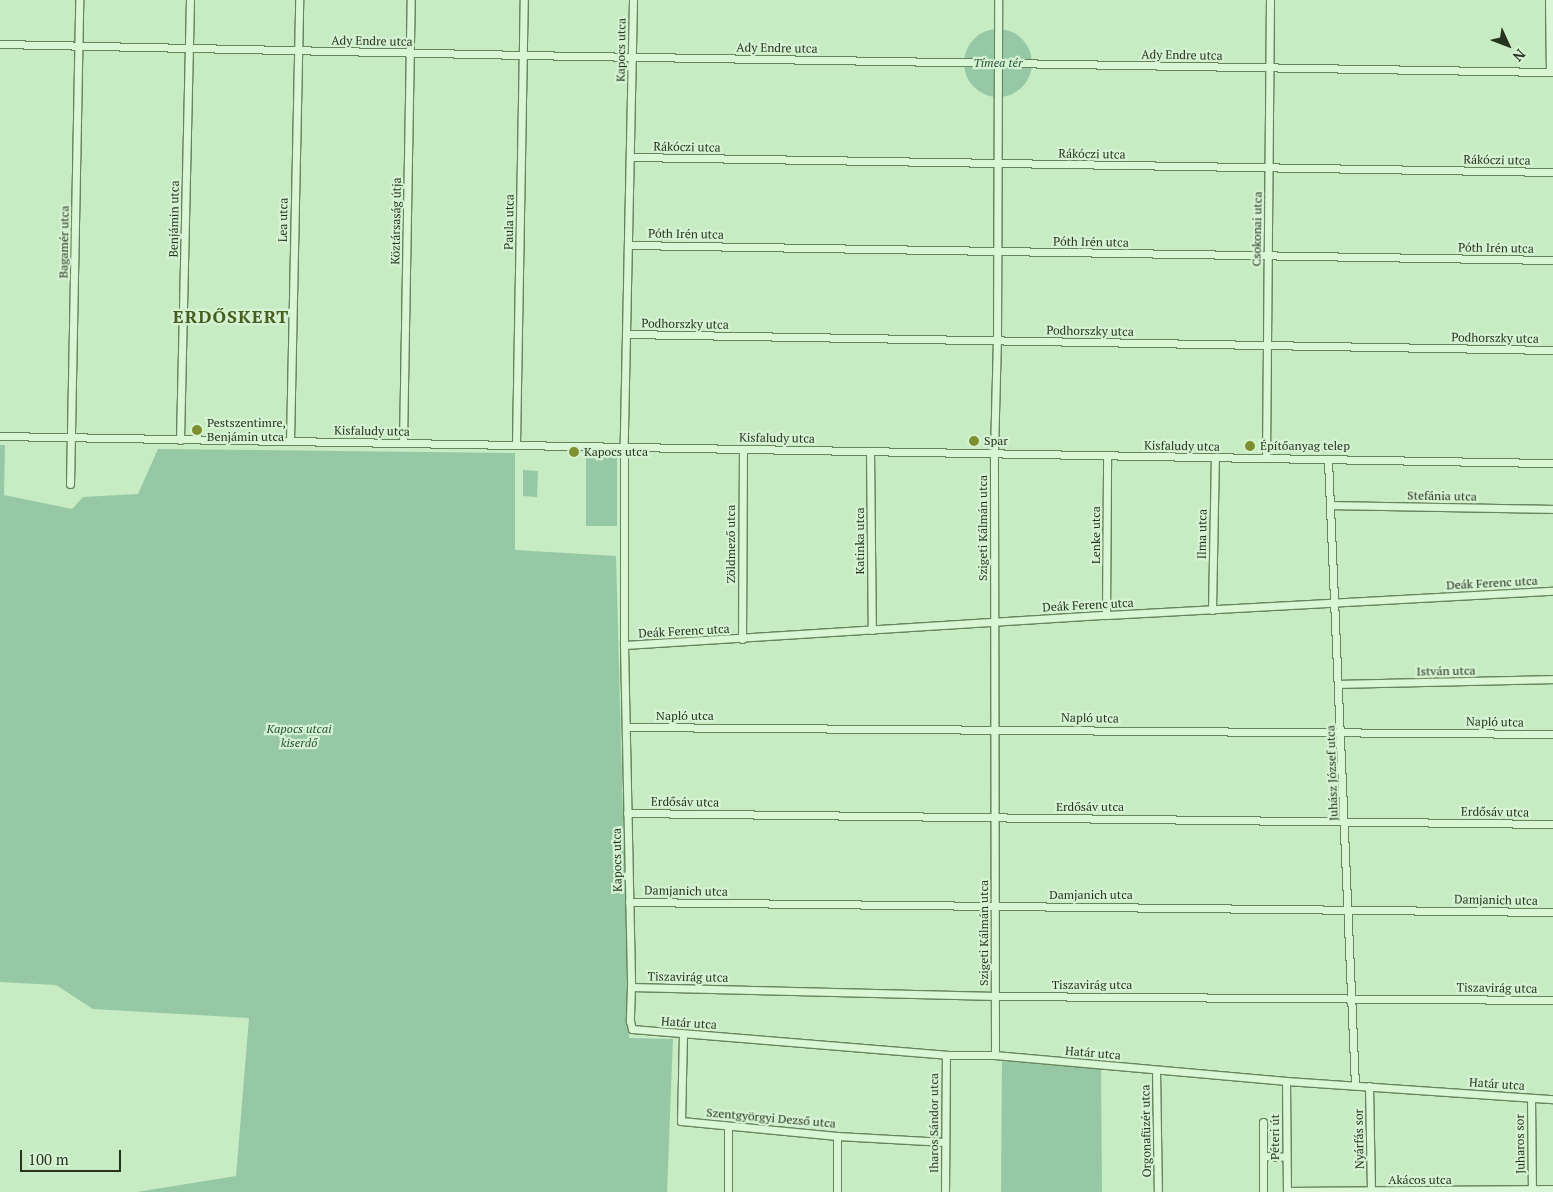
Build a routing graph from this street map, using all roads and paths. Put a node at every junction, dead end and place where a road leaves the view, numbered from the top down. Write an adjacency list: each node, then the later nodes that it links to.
1 (80, 0): 11 (street, Bagamér utca)
2 (190, 0): 12 (street, Benjámin utca)
3 (298, 0): 13 (street, Lea utca)
4 (411, 0): 14 (street, Köztársaság útja)
5 (524, 0): 15 (street, Paula utca)
6 (633, 0): 16 (street, Kapocs utca)
7 (998, 0): 17 (street, Szigeti Kálmán utca)
8 (1270, 0): 18 (street, Csokonai utca)
9 (1549, 0): 19 (street)
10 (0, 44): 11 (street, Ady Endre utca)
11 (79, 46): 12 (street, Ady Endre utca); 33 (street, Bagamér utca)
12 (190, 48): 13 (street, Ady Endre utca); 34 (street, Benjámin utca)
13 (298, 51): 14 (street, Ady Endre utca); 35 (street, Lea utca)
14 (411, 53): 15 (street, Ady Endre utca); 36 (street, Köztársaság útja)
15 (523, 55): 16 (street, Ady Endre utca); 37 (street, Paula utca)
16 (632, 57): 17 (street, Ady Endre utca); 20 (street, Kapocs utca)
17 (998, 64): 18 (street, Ady Endre utca); 21 (street, Szigeti Kálmán utca)
18 (1270, 68): 19 (street, Ady Endre utca); 22 (street, Csokonai utca)
19 (1551, 72)
20 (631, 157): 21 (street, Rákóczi utca); 24 (street, Kapocs utca)
21 (998, 164): 22 (street, Rákóczi utca); 25 (street, Szigeti Kálmán utca)
22 (1270, 167): 23 (street, Rákóczi utca); 26 (street, Csokonai utca)
23 (1553, 172)
24 (629, 245): 25 (street, Póth Irén utca); 28 (street, Kapocs utca)
25 (996, 251): 26 (street, Póth Irén utca); 29 (street, Szigeti Kálmán utca)
26 (1268, 256): 27 (street, Póth Irén utca); 30 (street, Csokonai utca)
27 (1553, 260)
28 (626, 334): 29 (street, Podhorszky utca); 38 (street, Kapocs utca)
29 (997, 341): 30 (street, Podhorszky utca); 41 (street, Szigeti Kálmán utca)
30 (1267, 345): 31 (street, Podhorszky utca); 44 (street, Csokonai utca)
31 (1553, 350)
32 (0, 436): 33 (street, Kisfaludy utca)
33 (71, 437): 34 (street, Kisfaludy utca); 47 (street, Bagamér utca)
34 (180, 440): 35 (street, Kisfaludy utca)
35 (290, 441): 36 (street, Kisfaludy utca)
36 (403, 443): 37 (street, Kisfaludy utca)
37 (516, 444): 38 (street, Kisfaludy utca)
38 (624, 447): 39 (street, Kisfaludy utca); 57 (street, Kapocs utca)
39 (743, 449): 40 (street, Kisfaludy utca); 56 (street, Zöldmező utca)
40 (870, 451): 41 (street, Kisfaludy utca); 55 (street, Katinka utca)
41 (994, 452): 42 (street, Kisfaludy utca); 54 (street, Szigeti Kálmán utca)
42 (1107, 456): 43 (street, Kisfaludy utca); 53 (street, Lenke utca)
43 (1215, 457): 44 (street, Kisfaludy utca); 52 (street, Ilma utca)
44 (1266, 458): 45 (street, Kisfaludy utca)
45 (1328, 460): 46 (street, Kisfaludy utca); 48 (street, Juhász József utca)
46 (1553, 463)
47 (70, 484)
48 (1330, 505): 49 (street, Stefánia utca); 51 (street, Juhász József utca)
49 (1553, 509)
50 (1553, 592): 51 (street, Deák Ferenc utca)
51 (1334, 603): 52 (street, Deák Ferenc utca); 59 (street, Juhász József utca)
52 (1212, 610): 53 (street, Deák Ferenc utca)
53 (1106, 615): 54 (street, Deák Ferenc utca)
54 (995, 622): 55 (street, Deák Ferenc utca); 61 (street, Szigeti Kálmán utca)
55 (872, 630): 56 (street, Deák Ferenc utca)
56 (742, 639): 57 (street, Deák Ferenc utca)
57 (624, 645): 60 (street, Kapocs utca)
58 (1553, 679): 59 (street, István utca)
59 (1339, 684): 62 (street, Juhász József utca)
60 (626, 727): 61 (street, Napló utca); 64 (street, Kapocs utca)
61 (995, 728): 62 (street, Napló utca); 65 (street, Szigeti Kálmán utca)
62 (1341, 732): 63 (street, Napló utca); 66 (street, Juhász József utca)
63 (1553, 734)
64 (627, 813): 65 (street, Erdősáv utca); 68 (street, Kapocs utca)
65 (995, 818): 66 (street, Erdősáv utca); 69 (street, Szigeti Kálmán utca)
66 (1345, 820): 67 (street, Erdősáv utca); 70 (street, Juhász József utca)
67 (1553, 824)
68 (629, 902): 69 (street, Damjanich utca); 72 (street, Kapocs utca)
69 (995, 906): 70 (street, Damjanich utca); 73 (street, Szigeti Kálmán utca)
70 (1348, 908): 71 (street, Damjanich utca); 74 (street, Juhász József utca)
71 (1553, 912)
72 (631, 987): 73 (street, Tiszavirág utca); 76 (street, Kapocs utca)
73 (996, 996): 74 (street, Tiszavirág utca); 79 (street, Szigeti Kálmán utca)
74 (1352, 997): 75 (street, Tiszavirág utca); 82 (street, Juhász József utca)
75 (1553, 1000)
76 (632, 1029): 77 (street, Határ utca)
77 (683, 1034): 78 (street, Határ utca); 87 (street, Szentgyörgyi Dezső utca)
78 (946, 1055): 79 (street, Határ utca); 89 (street, Iharos Sándor utca)
79 (995, 1055): 80 (street, Határ utca)
80 (1156, 1070): 81 (street, Határ utca); 98 (street, Orgonafüzér utca)
81 (1286, 1081): 82 (street, Határ utca); 91 (street, Péteri út)
82 (1356, 1085): 83 (street, Határ utca)
83 (1369, 1086): 84 (street, Határ utca); 94 (street, Nyárfás sor)
84 (1531, 1098): 85 (street, Határ utca); 93 (street, Juharos sor)
85 (1553, 1099)
86 (1263, 1122): 90 (street)
87 (728, 1126): 88 (street, Szentgyörgyi Dezső utca); 95 (street)
88 (837, 1136): 89 (street, Szentgyörgyi Dezső utca); 96 (street)
89 (945, 1142): 97 (street, Iharos Sándor utca)
90 (1263, 1156): 91 (street); 99 (street)
91 (1286, 1157): 100 (street, Péteri út)
92 (1553, 1189): 93 (street, Akácos utca)
93 (1536, 1190): 102 (street, Akácos utca)
94 (1368, 1191): 100 (street, Akácos utca); 101 (street, Akácos utca)
95 (728, 1192)
96 (836, 1192)
97 (945, 1192)
98 (1158, 1192)
99 (1263, 1192)
100 (1287, 1192)
101 (1445, 1192): 102 (street, Akácos utca)
102 (1460, 1192)

